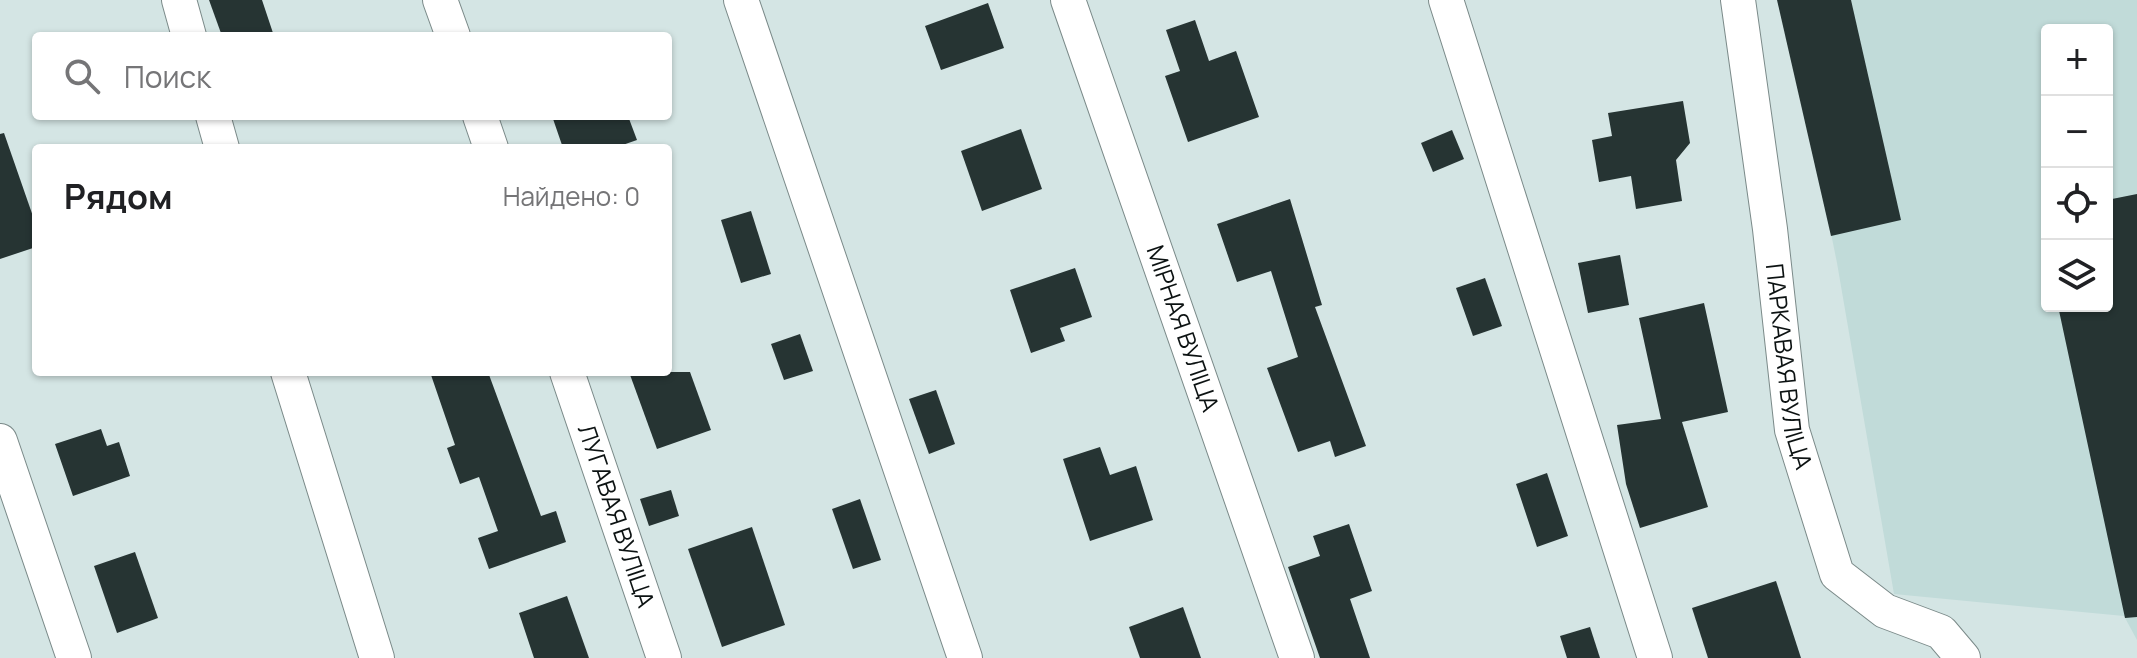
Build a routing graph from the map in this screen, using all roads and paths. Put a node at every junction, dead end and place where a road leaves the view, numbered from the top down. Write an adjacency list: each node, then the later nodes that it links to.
1 (179, 0): 7 (street)
2 (440, 0): 8 (street)
3 (741, 0): 19 (street)
4 (1068, 0): 20 (street, МІРНАЯ ВУЛІЦА)
5 (1446, 0): 21 (street)
6 (1738, 0): 22 (street, ПАРКАВАЯ ВУЛІЦА)
7 (188, 32)
8 (452, 32)
9 (214, 120): 11 (street)
10 (481, 120): 12 (street)
11 (221, 144)
12 (490, 144)
13 (289, 376): 17 (street)
14 (568, 376): 18 (street, ЛУГАВАЯ ВУЛІЦА)
15 (0, 441): 16 (street)
16 (74, 658)
17 (377, 658)
18 (664, 658)
19 (965, 658)
20 (1297, 658)
21 (1655, 658)
22 (1963, 658)

